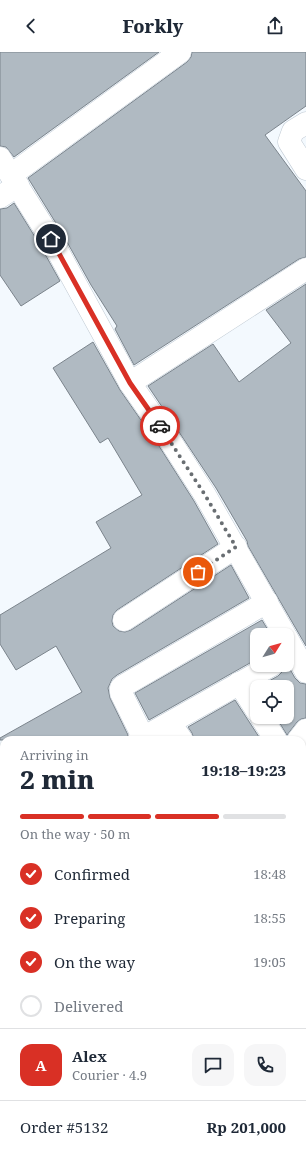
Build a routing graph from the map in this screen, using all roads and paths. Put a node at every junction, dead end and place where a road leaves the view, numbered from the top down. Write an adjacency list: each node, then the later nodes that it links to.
1 (180, 52): 4 (street)
2 (306, 123): 3 (street)
3 (306, 169)
4 (9, 173): 5 (street); 7 (street)
5 (0, 197)
6 (306, 269): 7 (street)
7 (130, 383): 8 (street)
8 (236, 547): 9 (street); 10 (street)
9 (267, 602): 11 (street); 19 (street)
10 (124, 620)
11 (279, 628)
12 (294, 655): 14 (street)
13 (260, 672): 15 (street)
14 (306, 672)
15 (240, 683): 16 (street); 18 (street)
16 (250, 699)
17 (266, 724): 21 (street)
18 (176, 731): 20 (street)
19 (140, 736)
20 (154, 736)
21 (273, 736)

